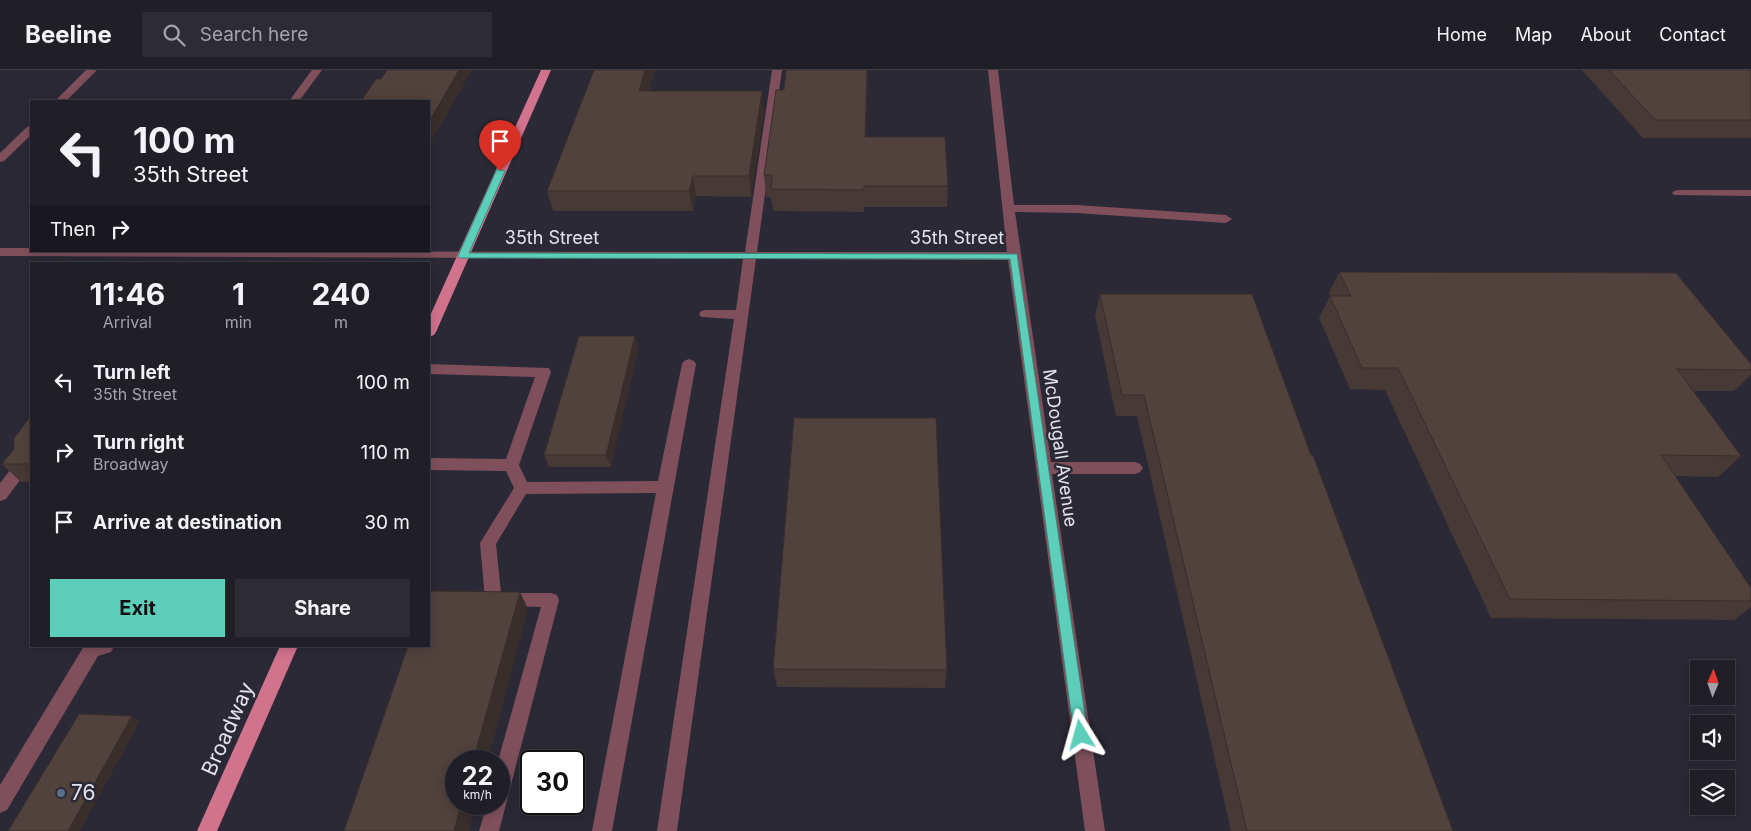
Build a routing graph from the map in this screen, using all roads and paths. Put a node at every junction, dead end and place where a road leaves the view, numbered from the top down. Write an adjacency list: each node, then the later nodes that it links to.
1 (92, 70): 7 (street)
2 (546, 70): 17 (main road)
3 (777, 70): 18 (street)
4 (992, 70): 13 (street, McDougall Avenue)
5 (316, 71): 6 (street); 8 (street)
6 (329, 71)
7 (61, 100)
8 (295, 100)
9 (30, 130): 10 (street)
10 (0, 158)
11 (1678, 193): 12 (street)
12 (1751, 193)
13 (1008, 208): 14 (street); 19 (street, McDougall Avenue)
14 (1226, 219)
15 (0, 252): 16 (street, 35th Street)
16 (180, 256): 20 (street, 35th Street)
17 (463, 256): 18 (street, 35th Street); 20 (street, 35th Street); 23 (main road)
18 (751, 256): 19 (street, 35th Street); 22 (street)
19 (1014, 256): 29 (street, McDougall Avenue)
20 (272, 259)
21 (706, 314): 22 (street)
22 (742, 315): 44 (street)
23 (430, 330)
24 (688, 364): 31 (street)
25 (430, 370): 28 (street)
26 (30, 455): 33 (street)
27 (430, 464): 28 (street)
28 (511, 465): 32 (street)
29 (1044, 468): 30 (street); 45 (street, McDougall Avenue)
30 (1135, 468)
31 (664, 487): 32 (street); 43 (street)
32 (522, 488): 35 (street)
33 (0, 495)
34 (474, 599): 35 (street)
35 (493, 599): 38 (street)
36 (102, 647): 39 (street)
37 (290, 647): 41 (main road, Broadway)
38 (510, 754)
39 (0, 803)
40 (493, 815): 42 (street)
41 (207, 831)
42 (489, 831)
43 (602, 831)
44 (667, 831)
45 (1095, 831)

